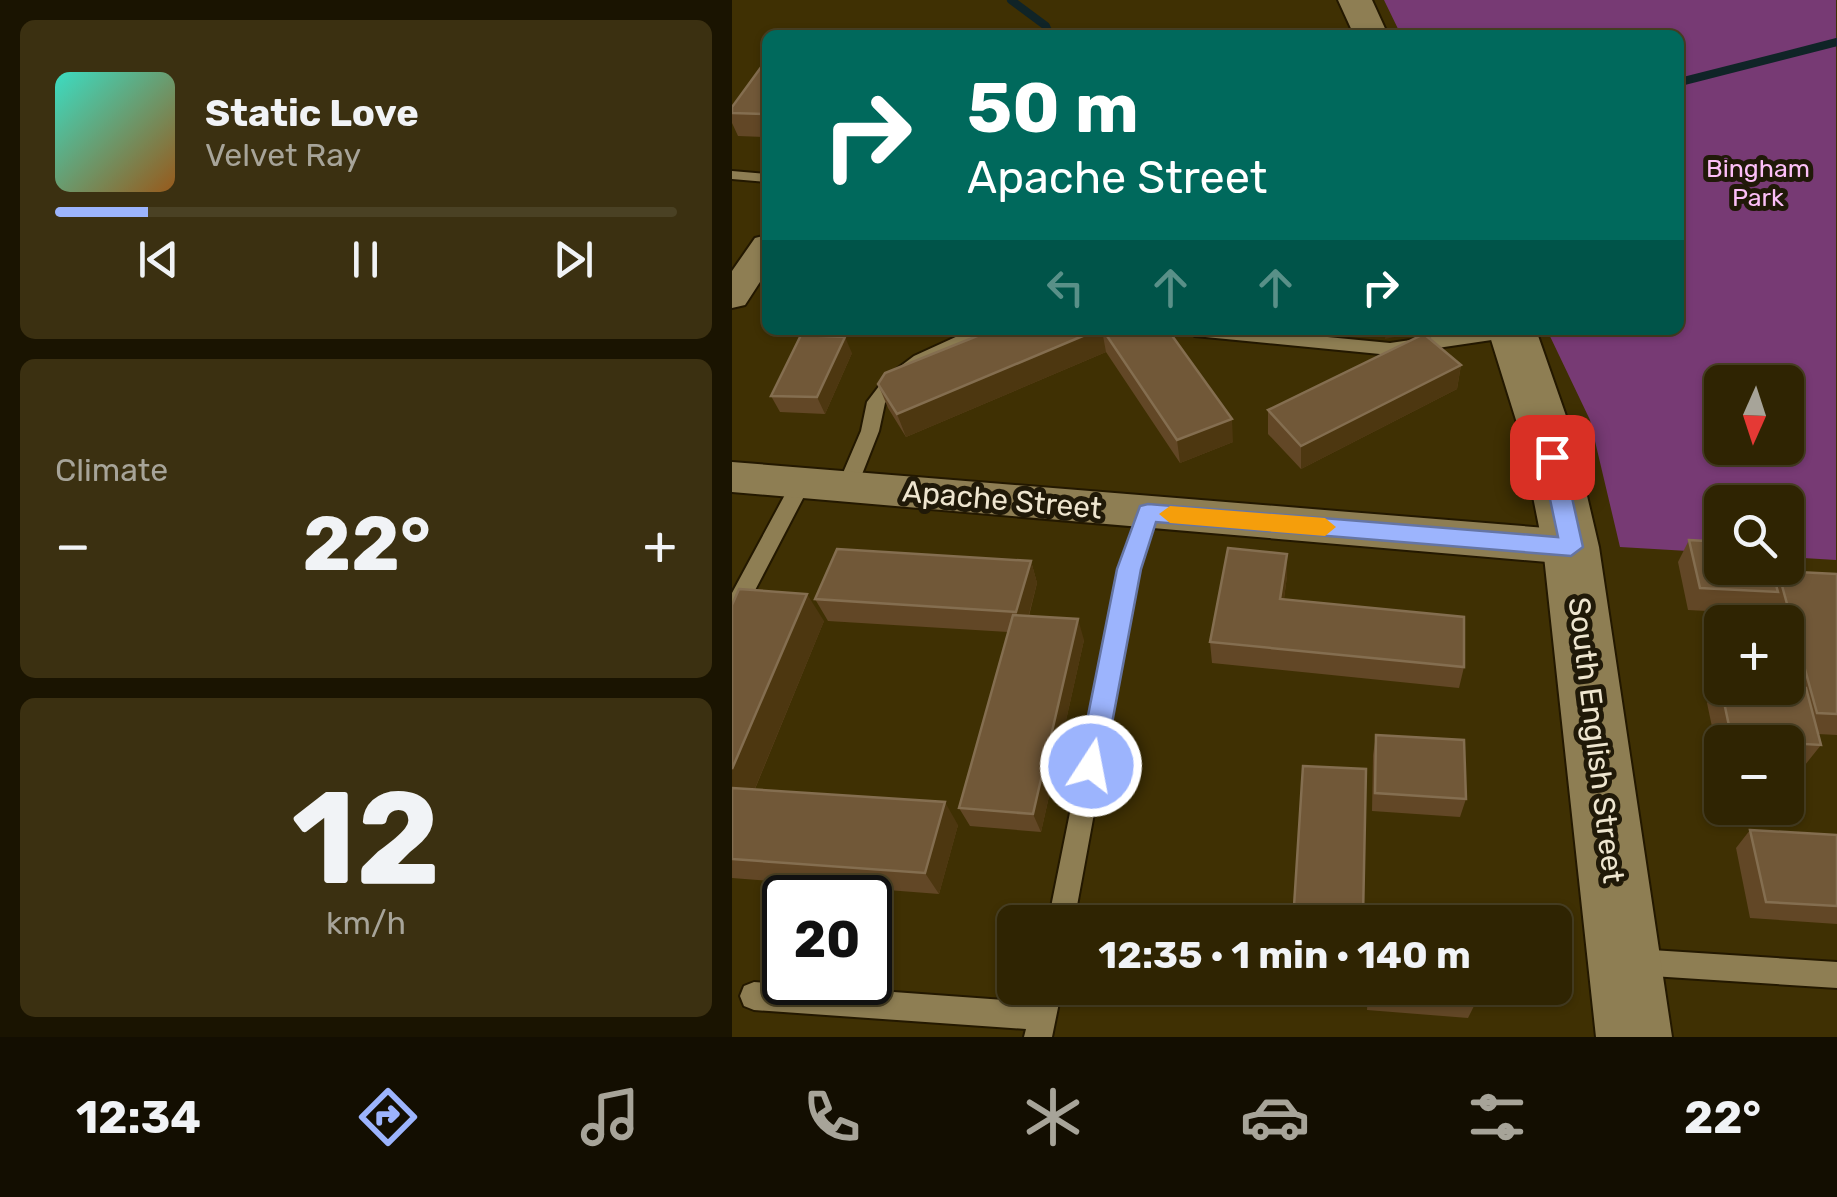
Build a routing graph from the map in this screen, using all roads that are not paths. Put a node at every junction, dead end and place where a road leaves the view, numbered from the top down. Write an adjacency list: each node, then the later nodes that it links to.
1 (1355, 0): 2 (street)
2 (1370, 30)
3 (732, 175): 4 (lane)
4 (762, 178)
5 (762, 252): 6 (street)
6 (732, 297)
7 (975, 335): 13 (lane)
8 (1246, 335): 9 (lane)
9 (1480, 335)
10 (1514, 335): 15 (street, South English Street)
11 (732, 477): 12 (street, Apache Street)
12 (801, 483): 13 (street, Apache Street); 16 (lane)
13 (847, 487): 14 (street, Apache Street)
14 (1148, 512): 15 (street, Apache Street); 17 (lane)
15 (1571, 547): 18 (street, South English Street)
16 (732, 614)
17 (1063, 905)
18 (1624, 961): 19 (lane); 22 (street, South English Street)
19 (1836, 975)
20 (754, 996): 21 (lane)
21 (1040, 1027)
22 (1634, 1037)

